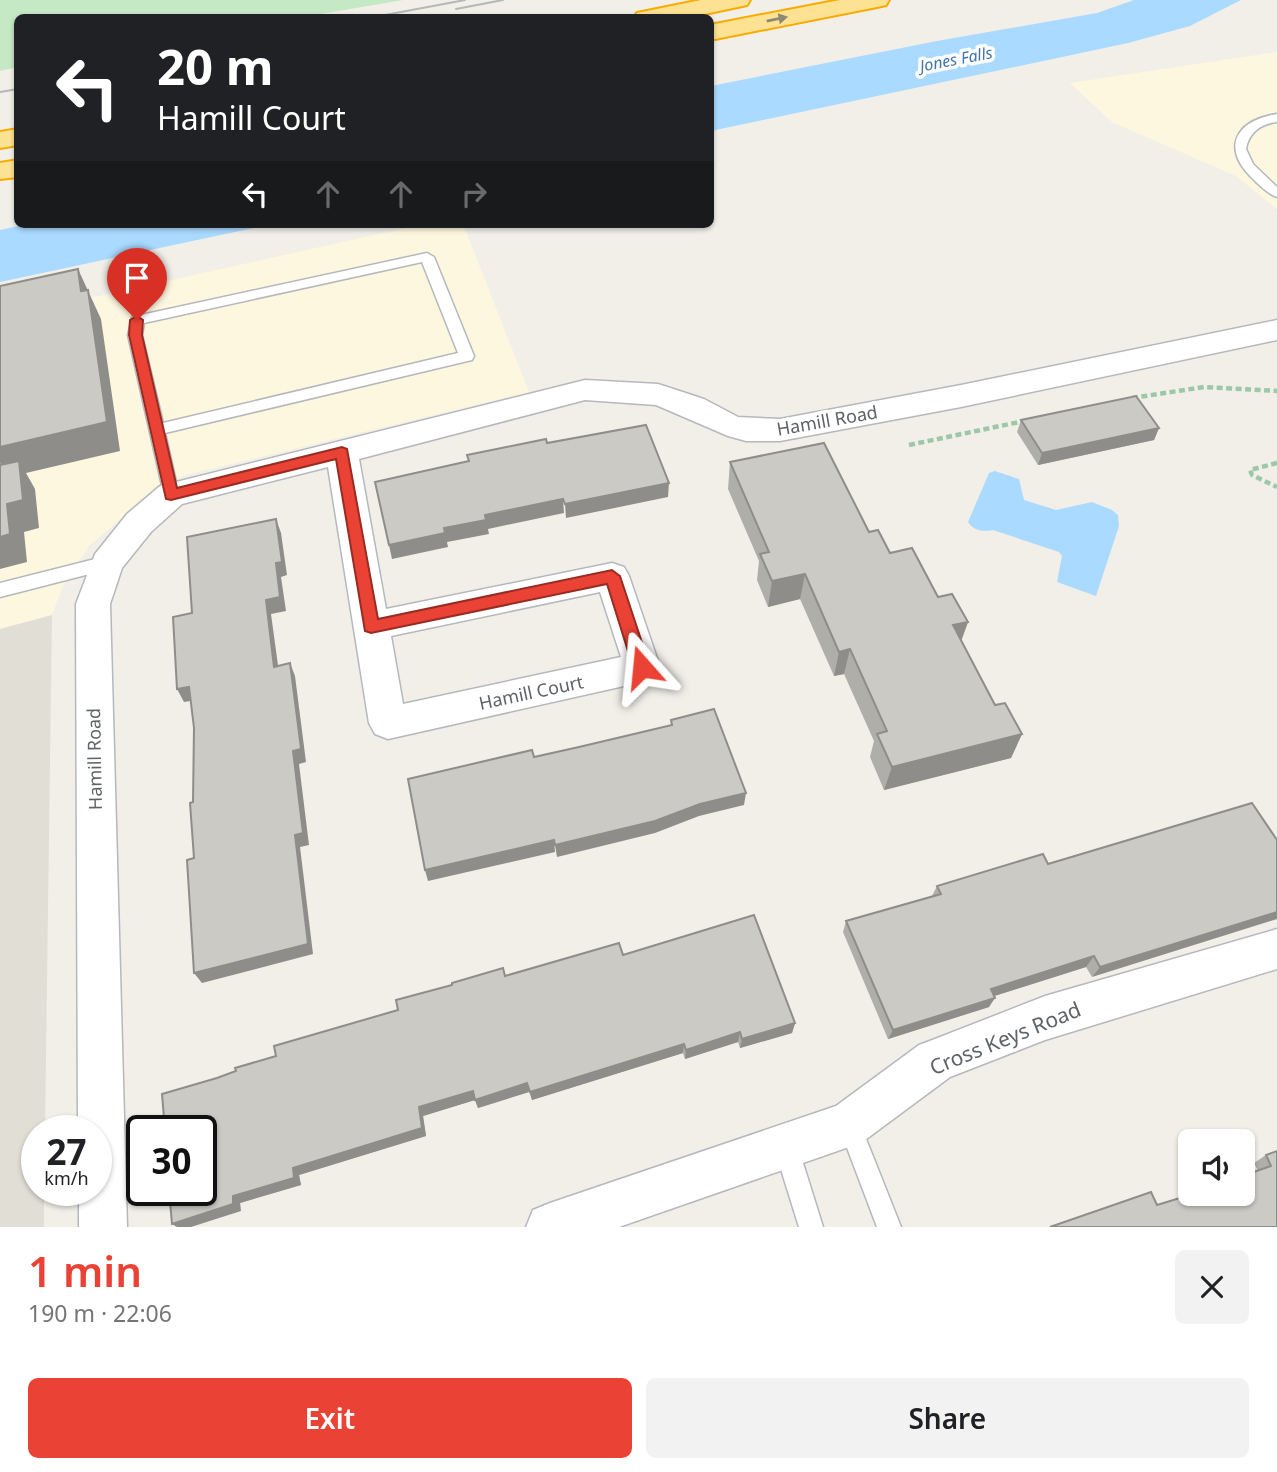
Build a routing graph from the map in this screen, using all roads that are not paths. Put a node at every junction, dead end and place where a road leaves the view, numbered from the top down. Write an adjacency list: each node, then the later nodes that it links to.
1 (738, 0): 3 (highway)
2 (877, 0): 4 (highway, one-way to 2)
3 (666, 14)
4 (714, 32)
5 (1277, 118): 6 (lane)
6 (1277, 193)
7 (1277, 330): 9 (street, Hamill Road)
8 (156, 430): 8 (lane); 10 (lane)
9 (342, 453): 10 (street, Hamill Road); 13 (street)
10 (171, 495): 11 (street, Hamill Road)
11 (107, 562): 12 (lane); 17 (street, Hamill Road)
12 (0, 590)
13 (371, 626): 13 (street, Hamill Court)
14 (1277, 949): 15 (street, Cross Keys Road)
15 (849, 1124): 16 (street, Cross Keys Road); 20 (lane)
16 (786, 1147): 18 (street, Cross Keys Road); 19 (lane)
17 (103, 1227)
18 (551, 1227)
19 (811, 1227)
20 (889, 1227)

